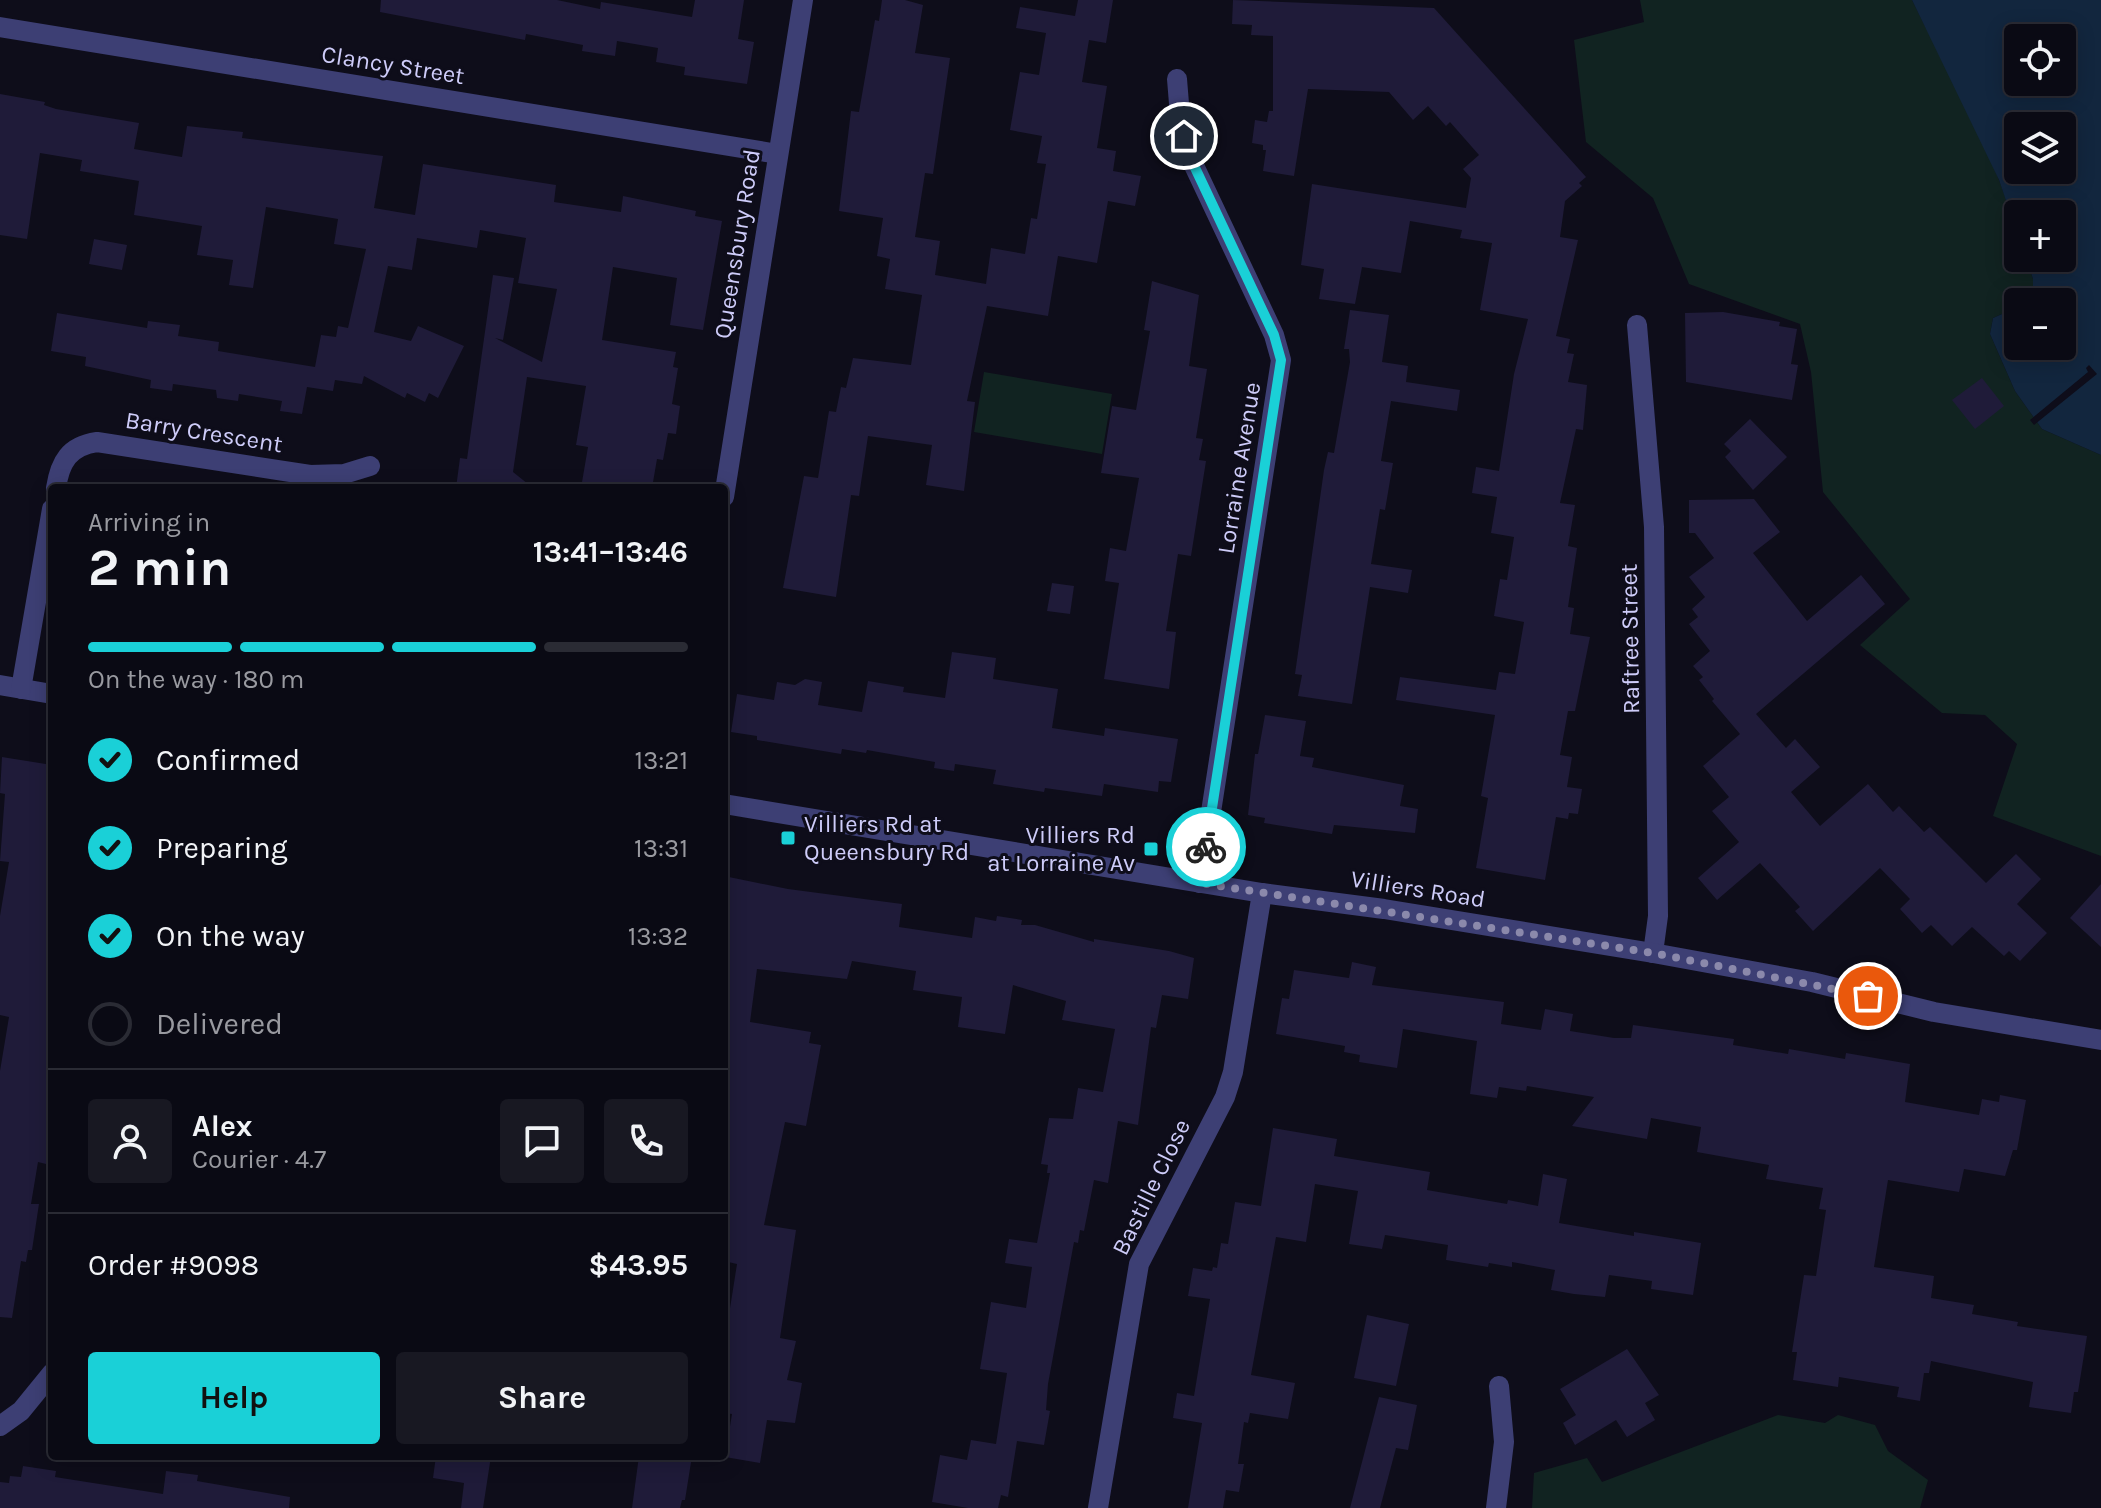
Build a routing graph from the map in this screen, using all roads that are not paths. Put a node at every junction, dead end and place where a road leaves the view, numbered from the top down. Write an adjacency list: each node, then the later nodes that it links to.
1 (803, 0): 4 (street, Queensbury Road)
2 (0, 27): 4 (street, Clancy Street)
3 (1177, 79): 14 (street, Lorraine Avenue)
4 (778, 154): 8 (street, Queensbury Road)
5 (1637, 325): 16 (street, Raftree Street)
6 (370, 466): 7 (street, Barry Crescent)
7 (57, 484)
8 (726, 484)
9 (48, 532): 11 (street)
10 (0, 685): 11 (street)
11 (21, 689): 12 (street)
12 (48, 693)
13 (728, 805): 14 (street, Villiers Road)
14 (1200, 883): 15 (street, Villiers Road)
15 (1262, 893): 16 (street, Villiers Road); 21 (street, Bastille Close)
16 (1653, 953): 17 (street, Villiers Road)
17 (2101, 1040)
18 (48, 1378): 20 (street)
19 (1499, 1386): 22 (street)
20 (0, 1426)
21 (1098, 1508)
22 (1496, 1508)

